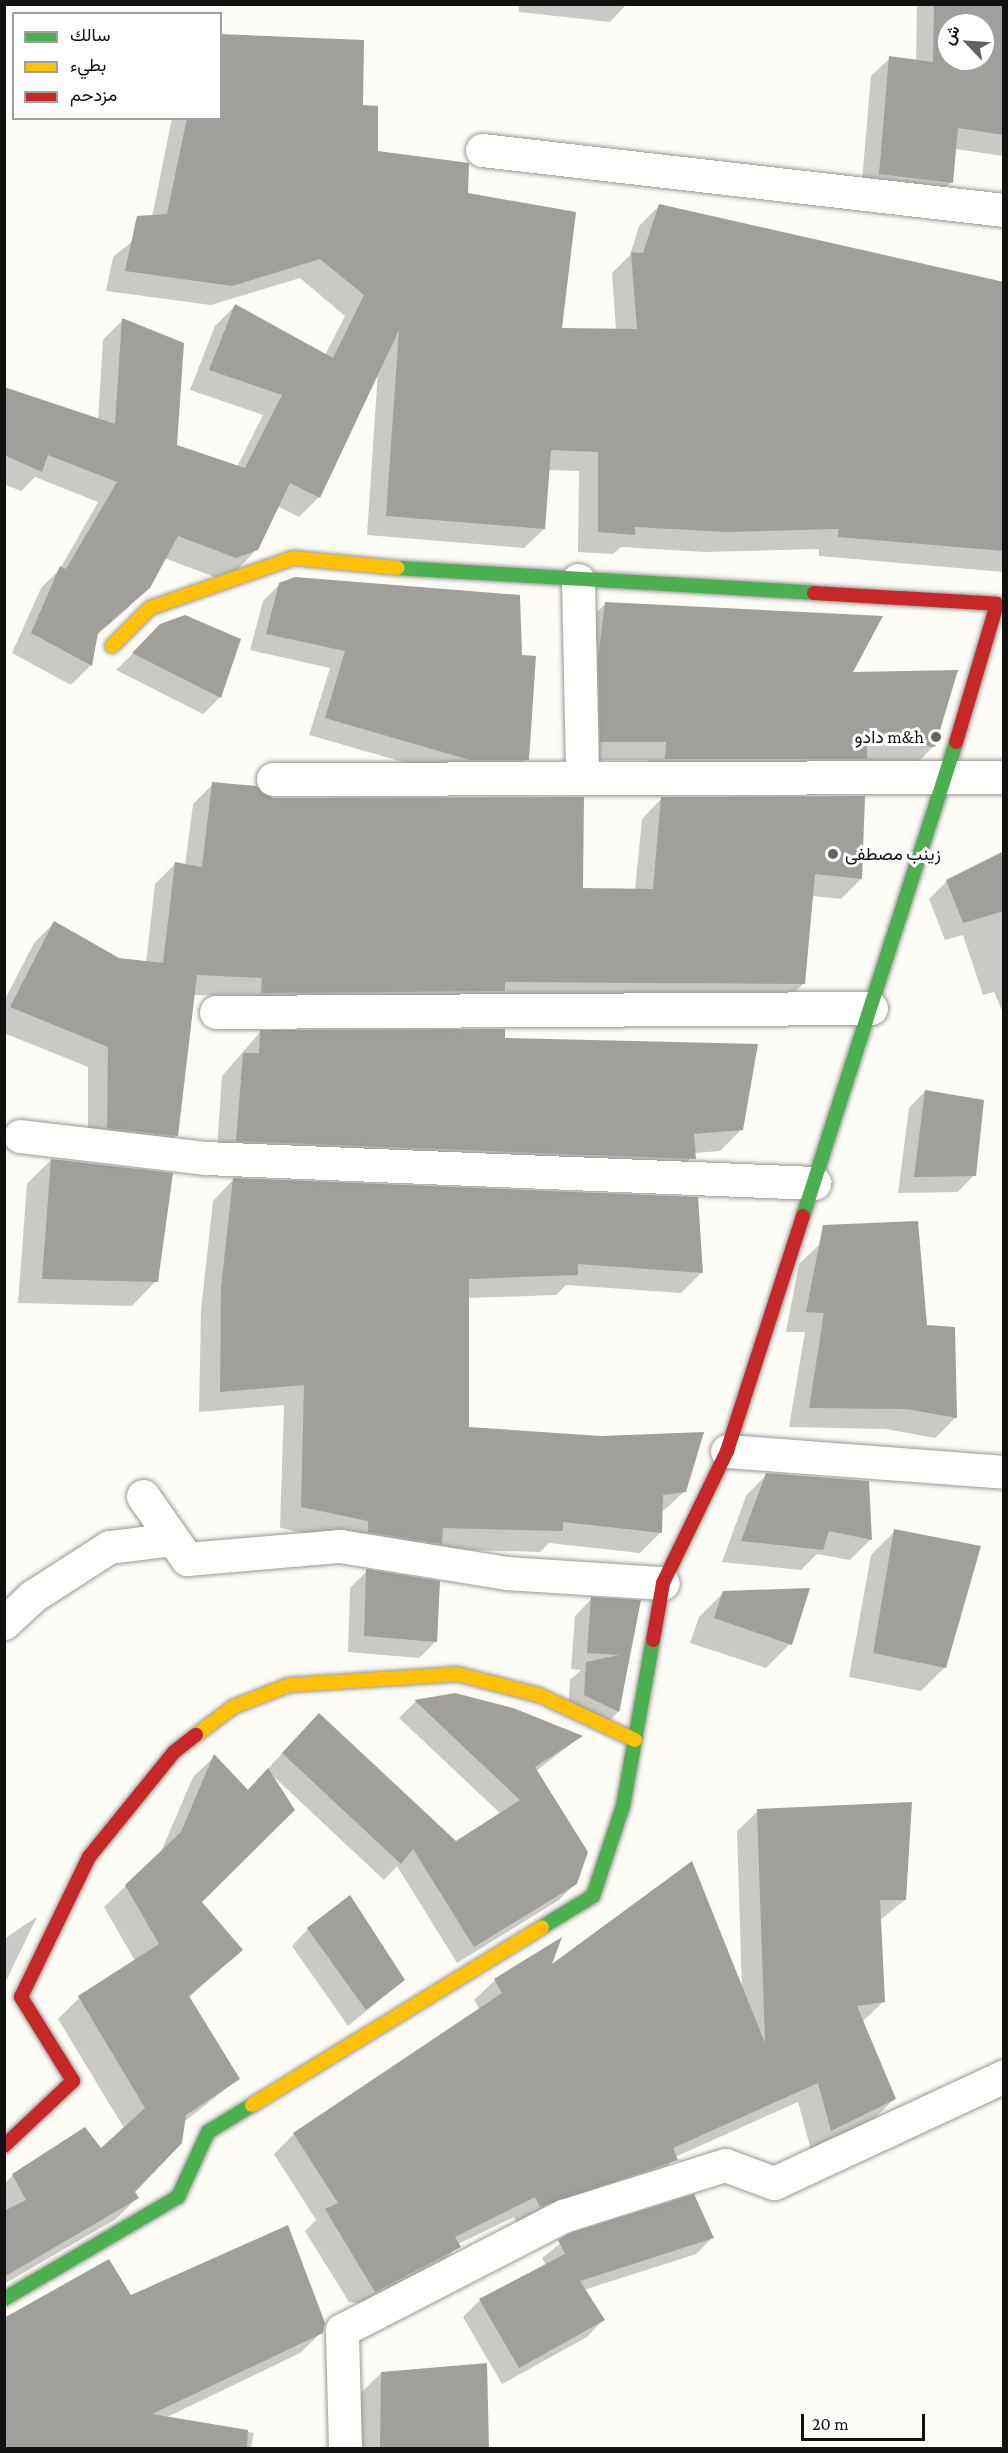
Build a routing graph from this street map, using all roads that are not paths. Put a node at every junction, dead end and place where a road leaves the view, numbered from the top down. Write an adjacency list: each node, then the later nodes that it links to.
1 (482, 150): 2 (street)
2 (1004, 210)
3 (578, 580): 4 (street); 5 (street); 6 (street)
4 (112, 646)
5 (946, 776): 6 (street); 7 (street); 9 (street)
6 (582, 777): 8 (street)
7 (1004, 777)
8 (273, 779)
9 (871, 1008): 10 (street); 12 (street)
10 (216, 1012)
11 (20, 1136): 12 (street)
12 (814, 1183): 13 (street)
13 (727, 1451): 14 (street); 17 (street)
14 (1004, 1472)
15 (143, 1496): 16 (street)
16 (173, 1539): 17 (street); 18 (street)
17 (663, 1583): 19 (street)
18 (4, 1623)
19 (635, 1740): 21 (street); 22 (street)
20 (1004, 2076): 23 (street)
21 (4, 2146)
22 (4, 2299)
23 (345, 2448)

